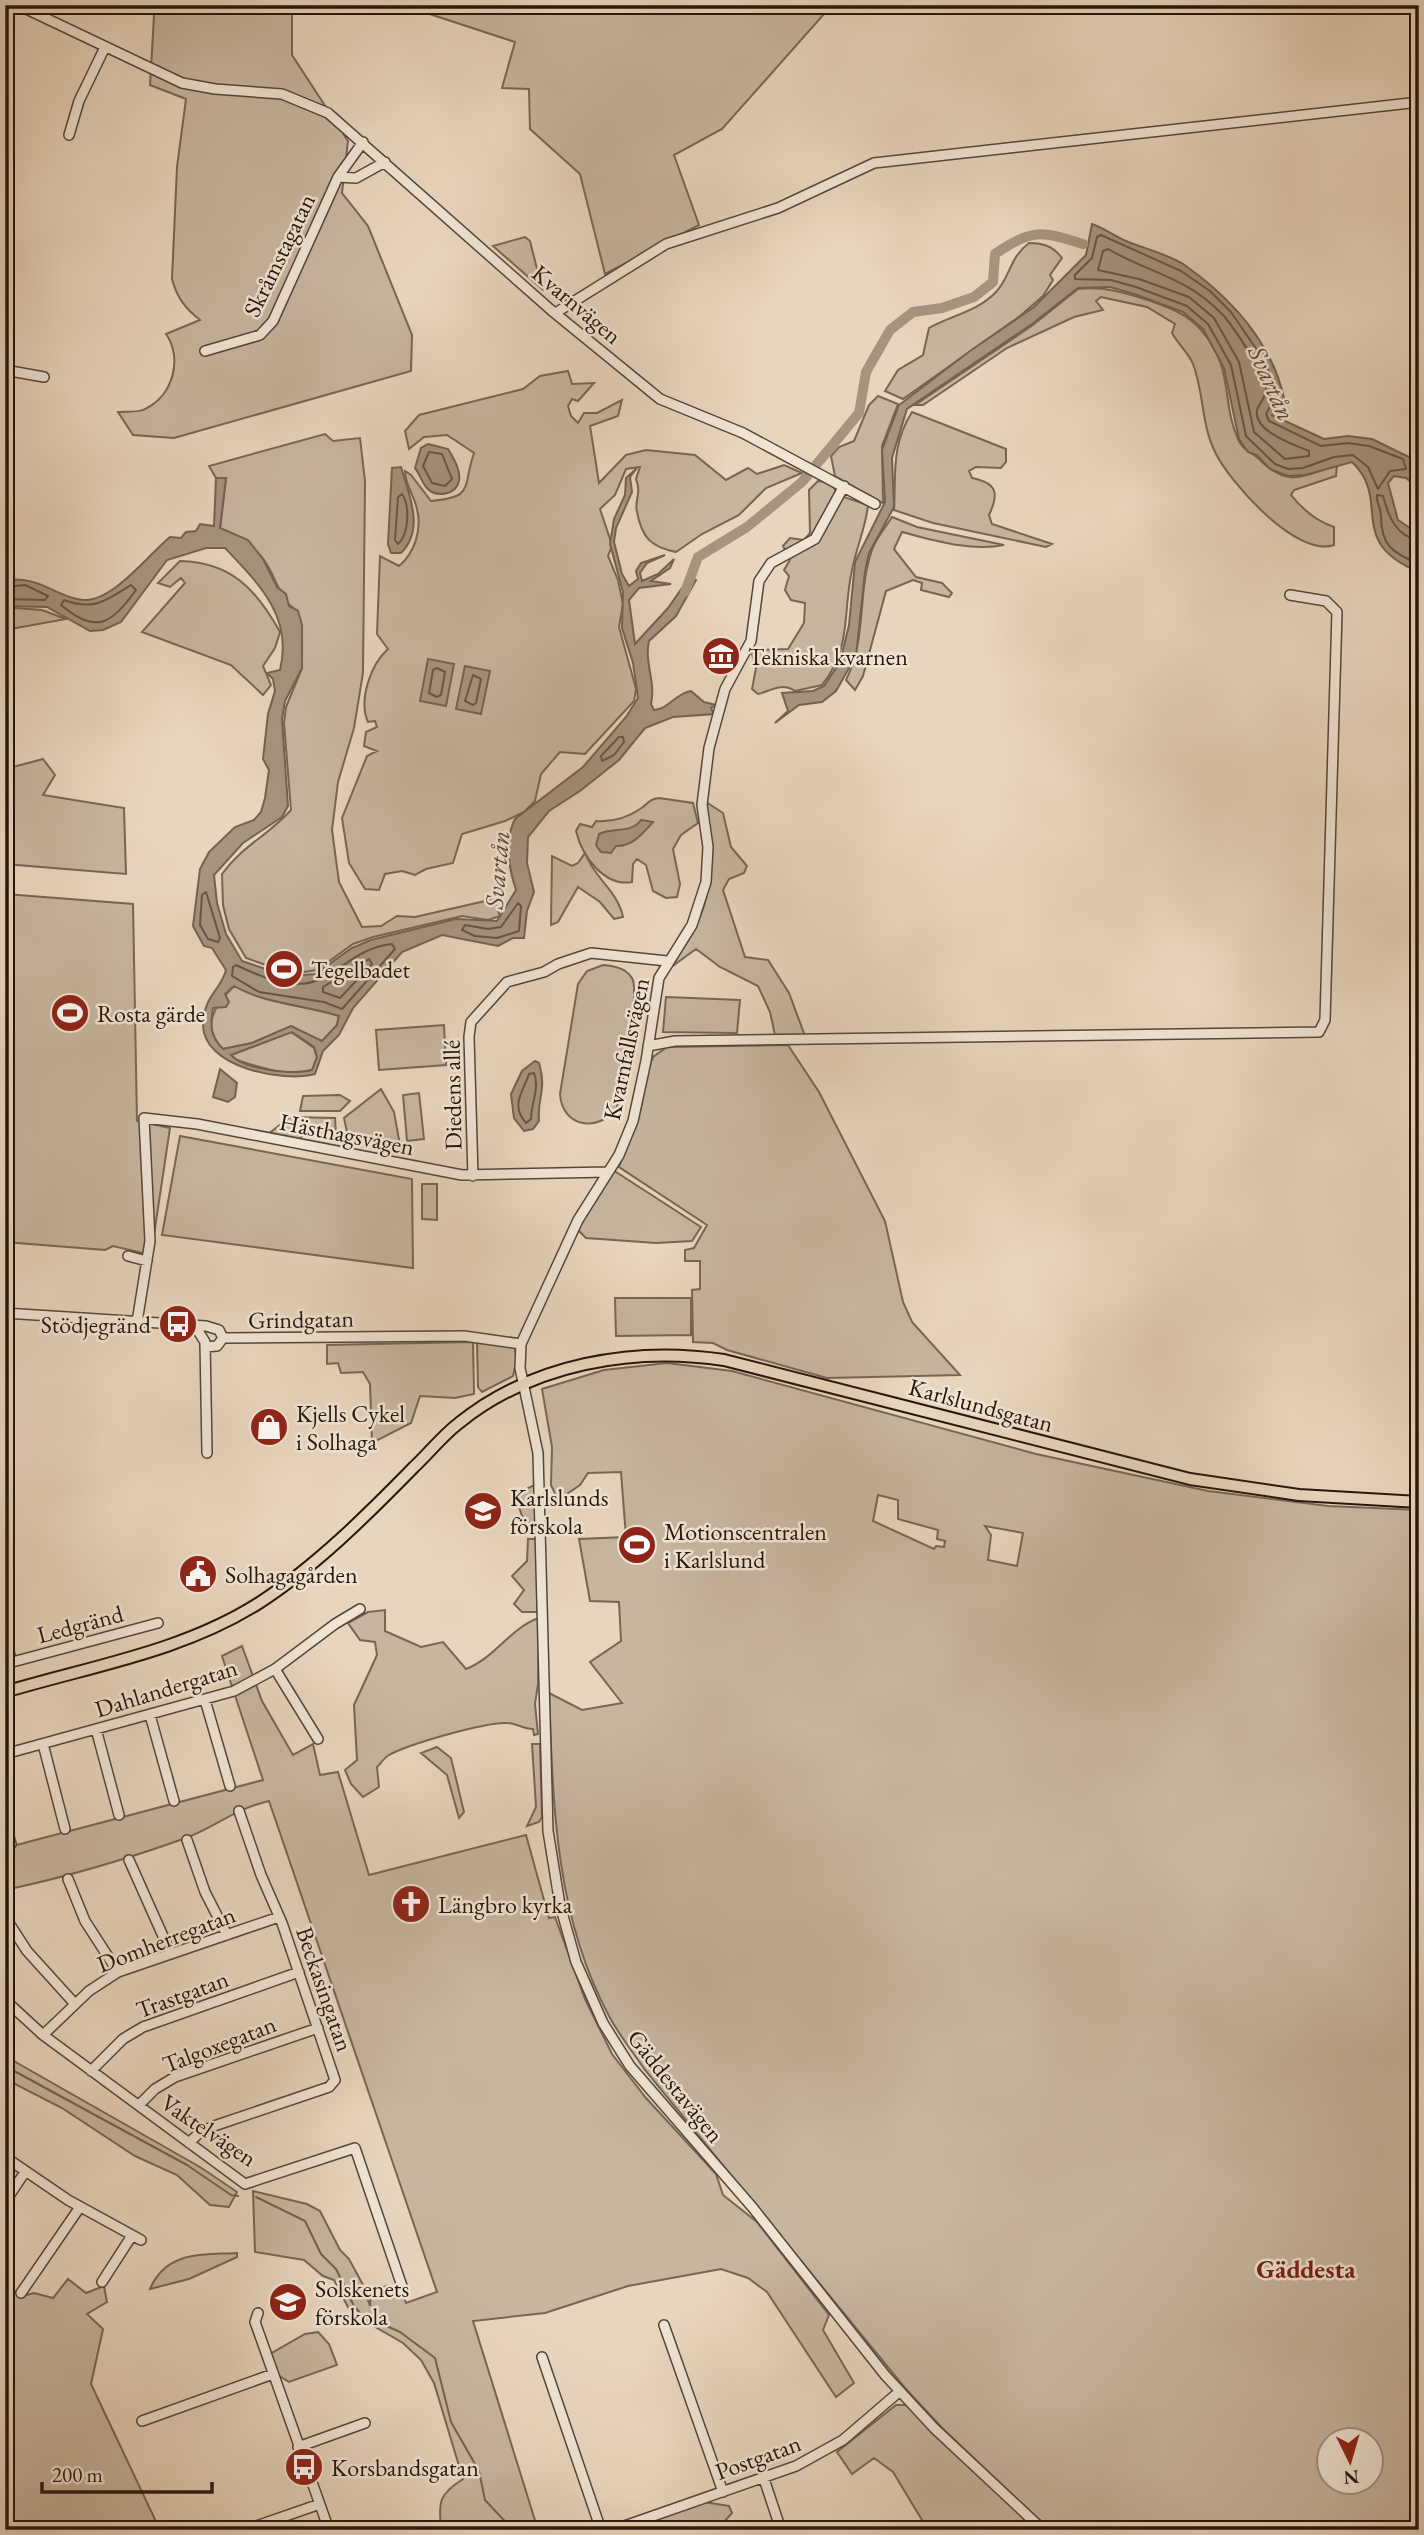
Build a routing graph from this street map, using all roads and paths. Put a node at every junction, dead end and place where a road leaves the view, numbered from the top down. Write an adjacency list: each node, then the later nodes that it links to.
1 (18, 5): 2 (street, Kvarnvägen)
2 (105, 47): 4 (street); 5 (street, Kvarnvägen)
3 (1419, 102): 8 (street)
4 (69, 135)
5 (363, 142): 6 (street, Kvarnvägen); 7 (street, Skråmstagatan)
6 (385, 162): 7 (street, Skråmstagatan); 8 (street, Kvarnvägen)
7 (338, 177): 9 (street, Skråmstagatan)
8 (556, 312): 12 (street, Kvarnvägen)
9 (205, 351)
10 (5, 370): 11 (street)
11 (44, 377)
12 (844, 486): 13 (street, Kvarnvägen); 15 (street, Kvarnfallsvägen)
13 (875, 504)
14 (1290, 595): 16 (street)
15 (667, 961): 16 (street, Kvarnfallsvägen); 18 (street, Diedens allé)
16 (648, 1046): 17 (street, Kvarnfallsvägen)
17 (608, 1172): 18 (street, Hästhagsvägen); 25 (street, Kvarnfallsvägen)
18 (473, 1177): 20 (street, Hästhagsvägen)
19 (128, 1256): 20 (street)
20 (147, 1261): 22 (street)
21 (5, 1313): 22 (street, Grindgatan)
22 (137, 1322): 23 (street, Grindgatan)
23 (195, 1326): 24 (street, Grindgatan); 26 (street)
24 (223, 1338): 25 (street, Grindgatan); 26 (street)
25 (520, 1344): 27 (street)
26 (205, 1348): 28 (street)
27 (524, 1387): 29 (main road, Karlslundsgatan); 35 (main road, Karlslundsgatan); 78 (street, Gäddestavägen)
28 (207, 1453)
29 (1419, 1502)
30 (360, 1609): 34 (street, Dahlandergatan)
31 (158, 1623): 33 (street, Ledgränd)
32 (5, 1639): 33 (street, Ledgränd)
33 (8, 1663)
34 (275, 1669): 38 (street, Dahlandergatan); 41 (street)
35 (46, 1680): 36 (main road, Karlslundsgatan); 37 (main road, Karlslundsgatan)
36 (5, 1687)
37 (5, 1692)
38 (205, 1700): 39 (street, Dahlandergatan); 44 (street)
39 (150, 1715): 40 (street, Dahlandergatan); 45 (street)
40 (96, 1729): 42 (street, Dahlandergatan); 47 (street)
41 (318, 1739)
42 (43, 1744): 43 (street, Dahlandergatan); 49 (street)
43 (5, 1754)
44 (230, 1786)
45 (174, 1801)
46 (239, 1811): 55 (street, Beckasingatan)
47 (119, 1815)
48 (5, 1823): 51 (street)
49 (65, 1829)
50 (187, 1840): 56 (street)
51 (11, 1844)
52 (129, 1860): 57 (street)
53 (68, 1879): 58 (street)
54 (5, 1917): 61 (street)
55 (279, 1917): 56 (street, Domherregatan); 59 (street, Beckasingatan)
56 (227, 1935): 57 (street, Domherregatan)
57 (171, 1954): 58 (street, Domherregatan)
58 (118, 1972): 61 (street, Domherregatan)
59 (299, 1972): 62 (street, Beckasingatan); 64 (street, Trastgatan)
60 (5, 2000): 63 (street, Vaktelvägen)
61 (75, 2004): 63 (street, Domherregatan)
62 (318, 2028): 65 (street, Talgoxegatan); 66 (street, Beckasingatan)
63 (43, 2035): 64 (street, Vaktelvägen)
64 (91, 2071): 65 (street, Vaktelvägen)
65 (139, 2105): 66 (street, Vaktelvägen)
66 (189, 2143): 72 (street, Vaktelvägen)
67 (5, 2157): 68 (street)
68 (25, 2172): 69 (street); 70 (street)
69 (5, 2202)
70 (80, 2207): 71 (street); 73 (street)
71 (102, 2282)
72 (404, 2292)
73 (21, 2293)
74 (258, 2313): 77 (street)
75 (664, 2325): 83 (street)
76 (542, 2357): 88 (street)
77 (273, 2374): 79 (street); 81 (street)
78 (900, 2391): 82 (street, Postgatan); 92 (street, Gäddestavägen)
79 (142, 2421)
80 (365, 2423): 81 (street)
81 (298, 2446): 84 (street)
82 (764, 2479): 83 (street, Postgatan); 91 (street)
83 (723, 2491): 85 (street, Postgatan)
84 (317, 2505): 86 (street); 87 (street)
85 (637, 2519): 89 (street, Postgatan); 90 (street)
86 (245, 2530)
87 (329, 2530)
88 (601, 2530)
89 (612, 2530)
90 (640, 2530)
91 (781, 2530)
92 (1043, 2530)

